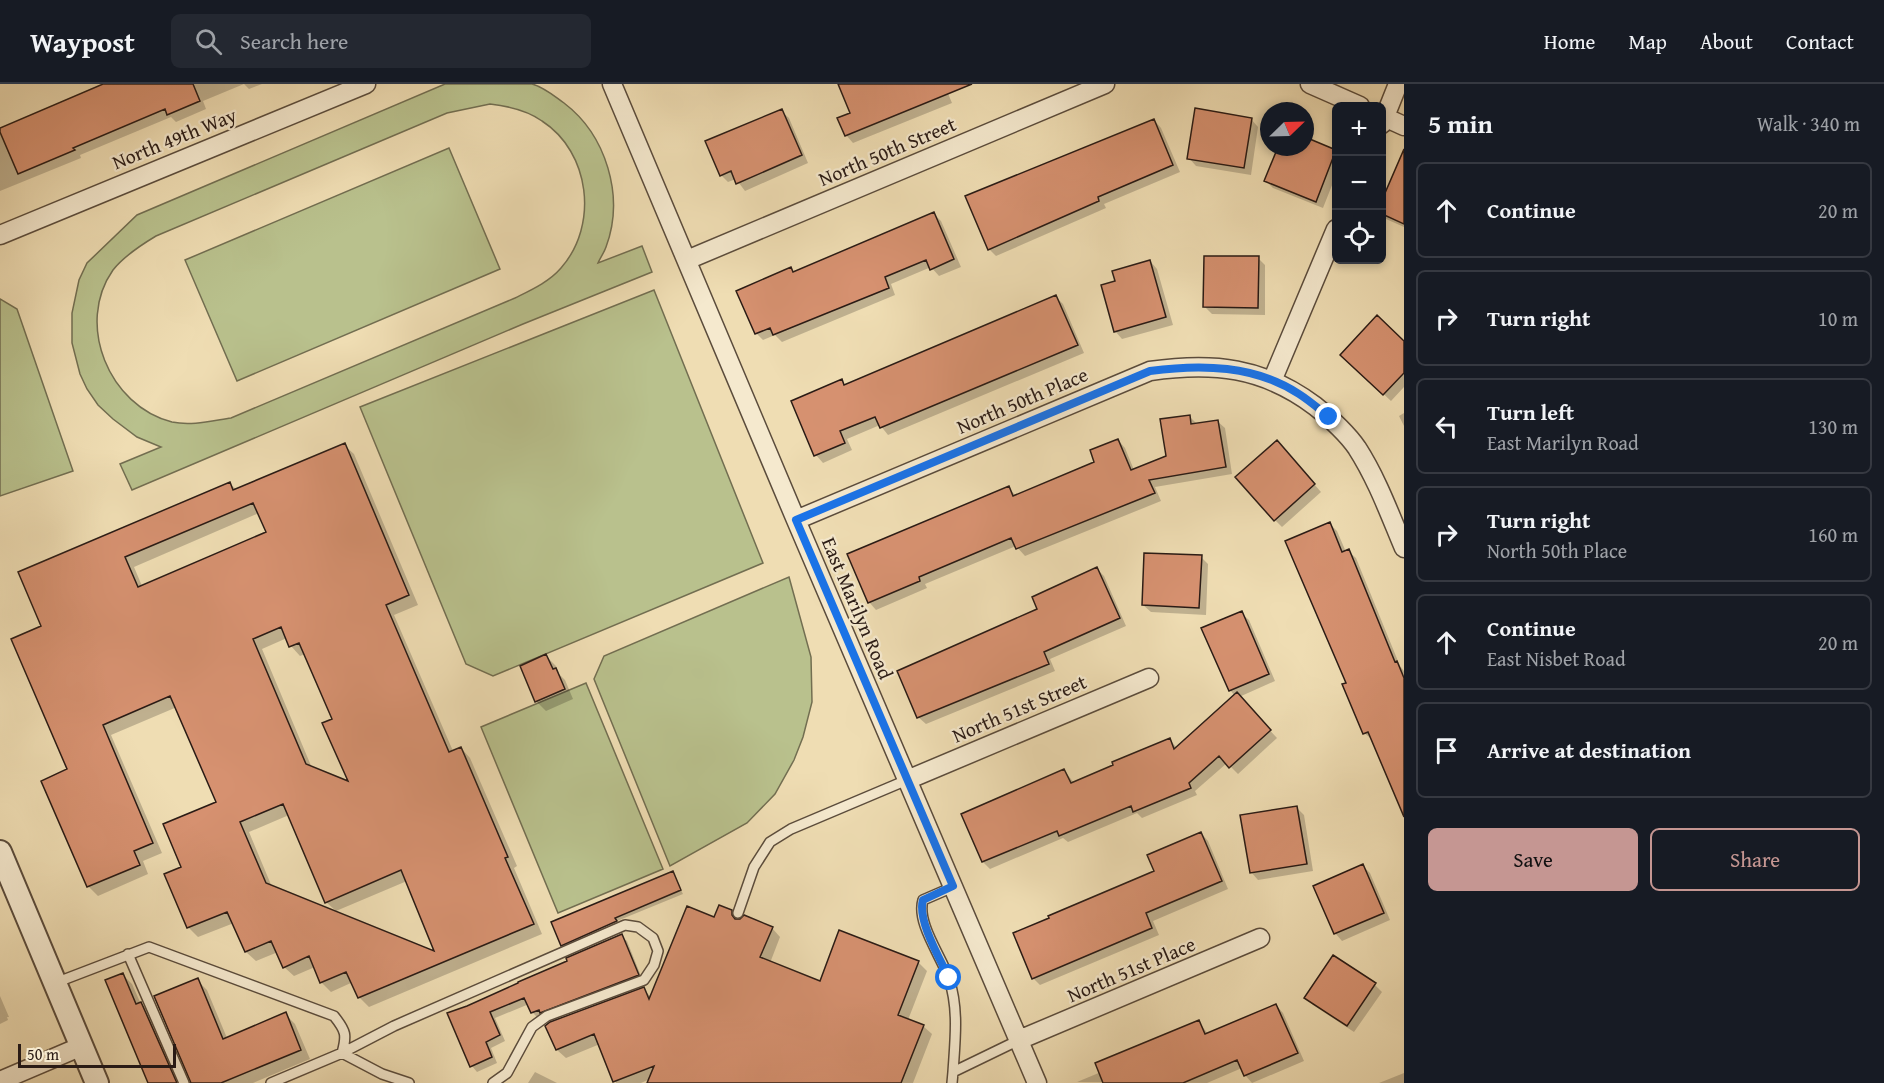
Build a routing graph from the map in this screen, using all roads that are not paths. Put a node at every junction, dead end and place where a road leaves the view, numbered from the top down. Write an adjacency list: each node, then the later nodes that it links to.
1 (366, 84): 10 (street, North 49th Way)
2 (612, 84): 12 (street, East Marilyn Road)
3 (1105, 84): 12 (street, North 50th Street)
4 (1310, 84): 6 (street)
5 (1398, 84): 7 (street)
6 (1351, 102)
7 (1386, 110)
8 (1386, 120): 9 (street)
9 (1404, 126)
10 (0, 235)
11 (1332, 238): 13 (street)
12 (687, 260): 14 (street, East Marilyn Road)
13 (1272, 381): 14 (street, North 50th Place); 15 (street, North 50th Place)
14 (796, 520): 17 (street, East Marilyn Road)
15 (1404, 548)
16 (1149, 678): 17 (street, North 51st Street)
17 (907, 780): 19 (street, East Marilyn Road); 20 (lane)
18 (0, 852): 23 (street)
19 (953, 886): 24 (street, East Marilyn Road); 27 (lane)
20 (738, 913)
21 (1260, 938): 24 (street, North 51st Place)
22 (128, 954): 23 (lane); 26 (lane); 30 (lane)
23 (55, 983): 25 (street)
24 (1019, 1040): 27 (lane); 35 (street, East Marilyn Road)
25 (82, 1046): 28 (street); 29 (street)
26 (342, 1053): 31 (lane); 32 (lane); 33 (lane)
27 (953, 1072): 34 (lane)
28 (0, 1081)
29 (97, 1083)
30 (184, 1083)
31 (271, 1083)
32 (409, 1083)
33 (493, 1083)
34 (952, 1083)
35 (1037, 1083)

